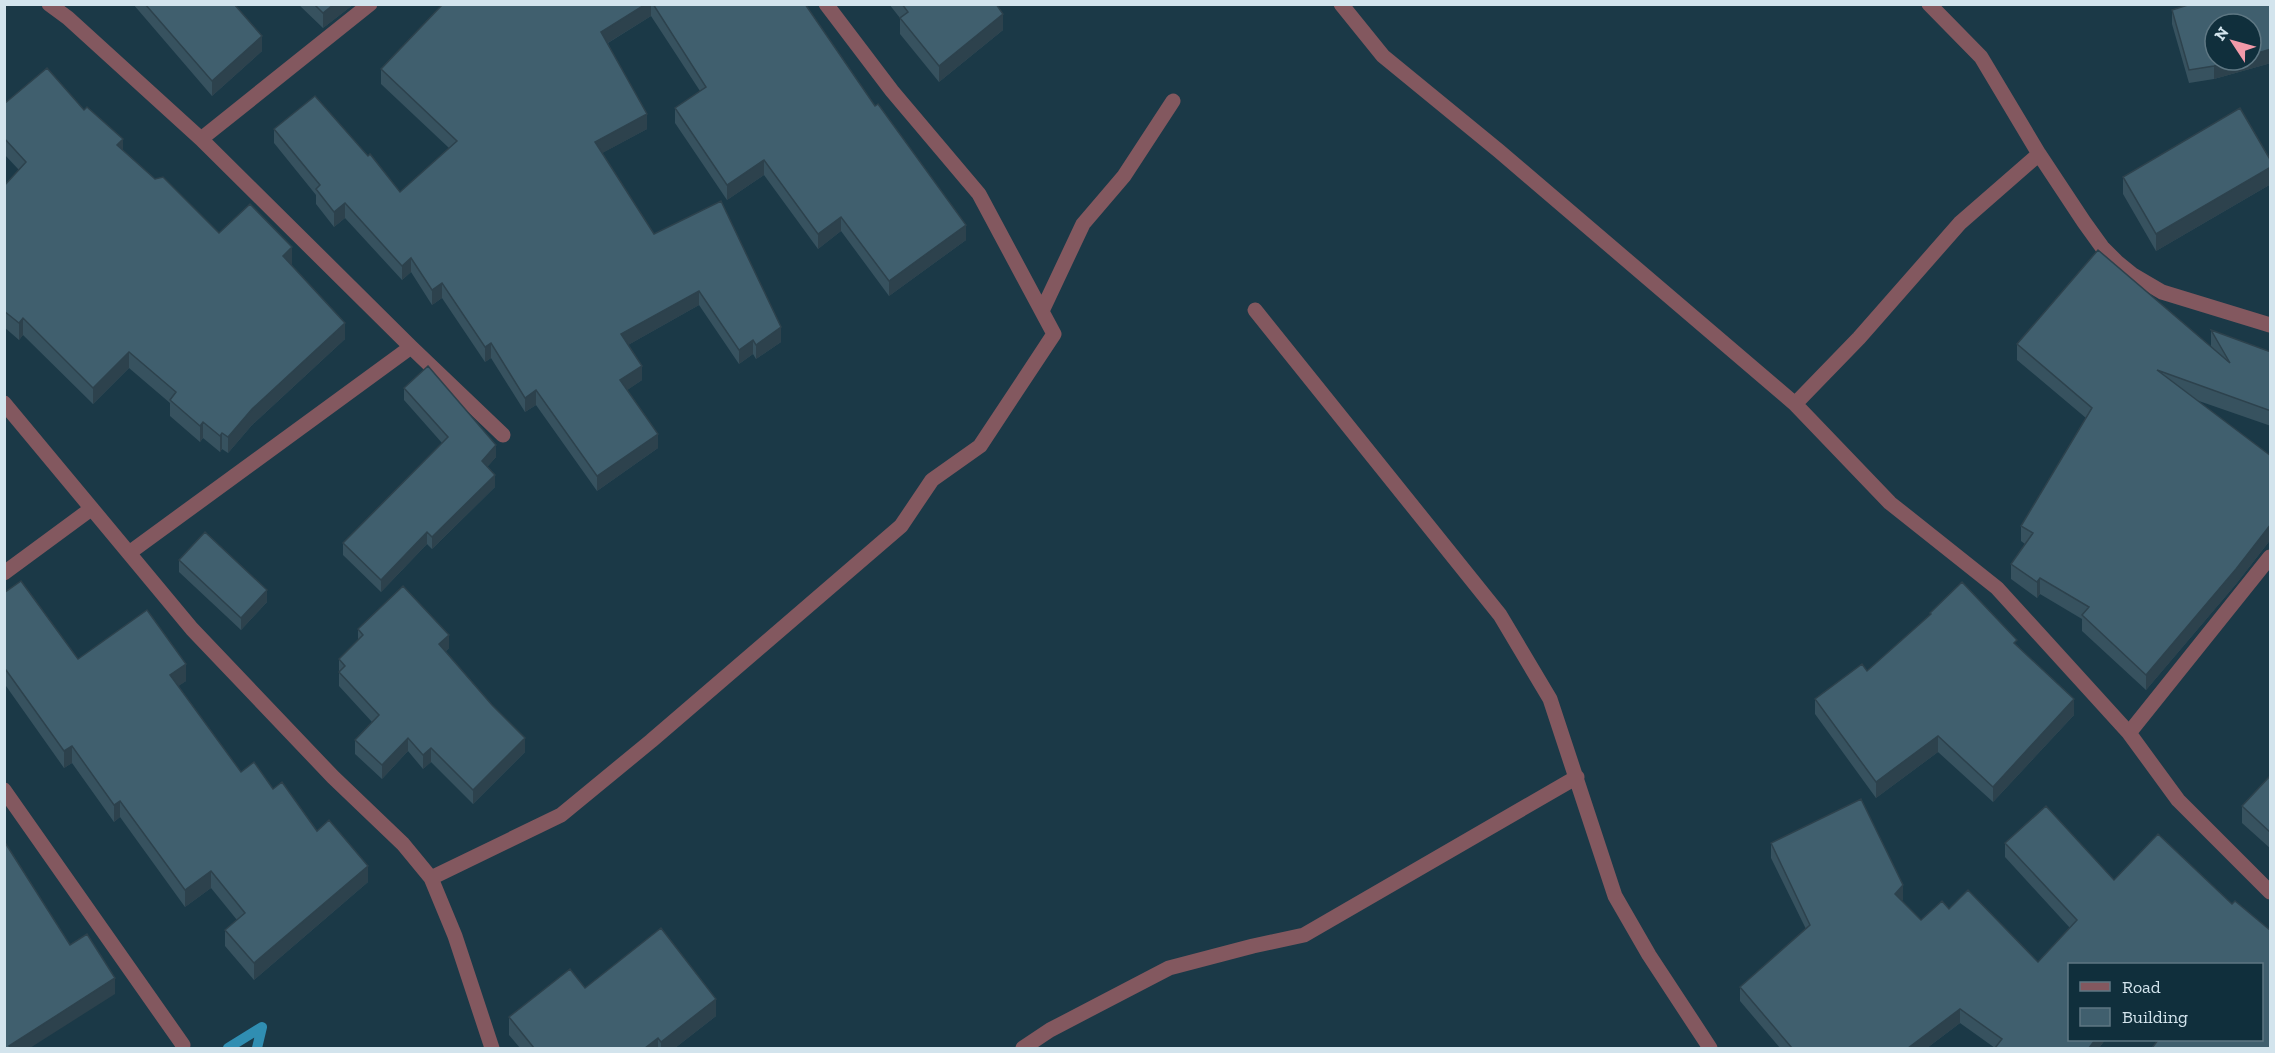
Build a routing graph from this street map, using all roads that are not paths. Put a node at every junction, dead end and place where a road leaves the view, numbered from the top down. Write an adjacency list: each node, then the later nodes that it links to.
1 (50, 4): 7 (street)
2 (370, 4): 7 (street)
3 (826, 4): 10 (street)
4 (1341, 4): 14 (street)
5 (1929, 4): 8 (street)
6 (1173, 101): 10 (street)
7 (201, 139): 12 (street)
8 (2039, 154): 11 (street); 14 (street)
9 (1255, 310): 21 (street)
10 (1042, 311): 23 (street)
11 (2271, 325)
12 (411, 347): 15 (street); 17 (street)
13 (4, 403): 16 (street)
14 (1795, 404): 20 (street)
15 (503, 435)
16 (91, 509): 17 (street); 19 (street)
17 (129, 553): 23 (street)
18 (2271, 557): 20 (street)
19 (4, 573)
20 (2129, 733): 24 (street)
21 (1578, 777): 27 (street); 28 (street)
22 (4, 790): 25 (street)
23 (431, 878): 26 (street)
24 (2271, 892)
25 (183, 1045)
26 (492, 1048)
27 (1023, 1048)
28 (1710, 1048)

